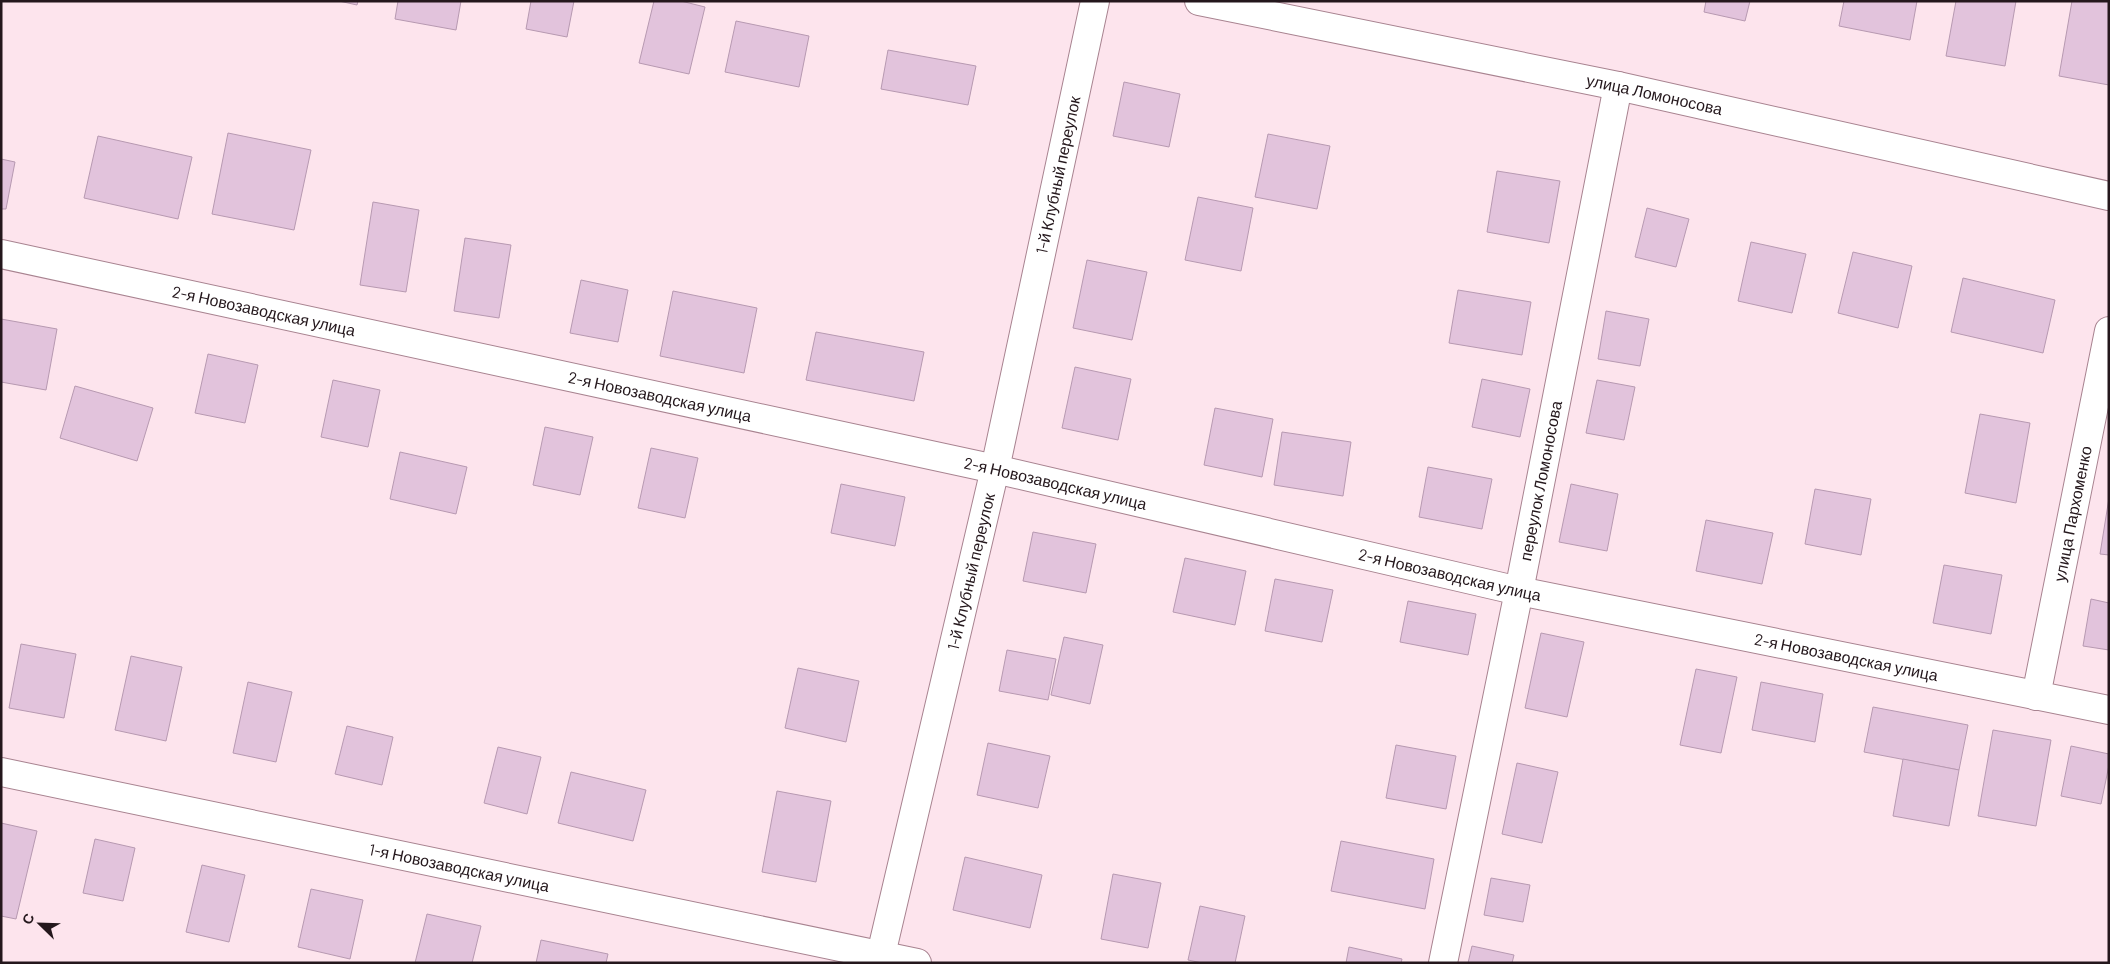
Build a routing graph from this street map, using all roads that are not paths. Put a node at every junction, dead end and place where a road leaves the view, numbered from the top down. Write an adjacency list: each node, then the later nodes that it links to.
1 (1095, 1): 7 (street, 1-й Клубный переулок)
2 (1199, 1): 3 (street, улица Ломоносова)
3 (1618, 86): 4 (street, улица Ломоносова); 8 (street, переулок Ломоносова)
4 (2109, 196)
5 (1, 254): 7 (street, 2-я Новозаводская улица)
6 (2109, 332): 9 (street, улица Пархоменко)
7 (995, 469): 8 (street, 2-я Новозаводская улица); 12 (street, 1-й Клубный переулок)
8 (1519, 591): 9 (street, 2-я Новозаводская улица); 14 (street, переулок Ломоносова)
9 (2036, 696): 10 (street, 2-я Новозаводская улица)
10 (2109, 710)
11 (1, 772): 12 (street, 1-я Новозаводская улица)
12 (879, 959): 13 (street, 1-я Новозаводская улица)
13 (917, 963)
14 (1443, 963)

